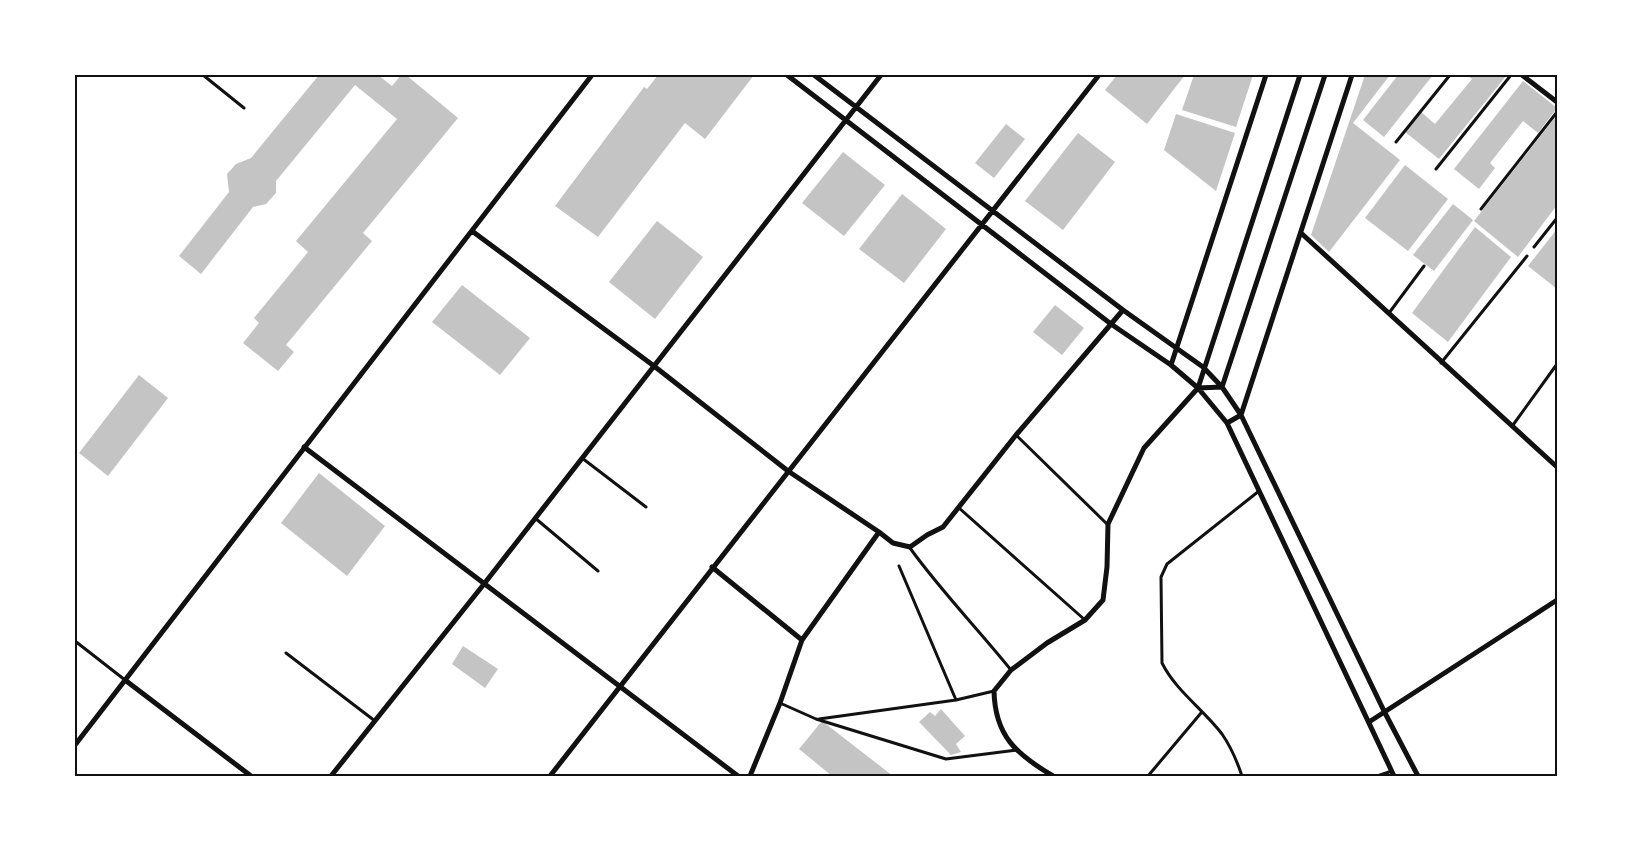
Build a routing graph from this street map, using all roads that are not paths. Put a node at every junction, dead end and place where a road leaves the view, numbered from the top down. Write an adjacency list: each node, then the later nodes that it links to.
1 (203, 75): 16 (lane)
2 (592, 75): 25 (street)
3 (787, 75): 18 (street)
4 (814, 75): 15 (street)
5 (881, 75): 15 (street)
6 (1099, 75): 22 (street)
7 (1266, 75): 33 (street)
8 (1300, 75): 38 (street)
9 (1325, 75): 39 (street)
10 (1352, 75): 26 (street)
11 (1450, 75): 19 (lane)
12 (1511, 75): 20 (lane)
13 (1522, 75): 14 (street)
14 (1557, 102)
15 (856, 107): 18 (street); 22 (street)
16 (244, 108)
17 (1557, 112): 21 (lane)
18 (846, 120): 24 (street); 37 (street)
19 (1396, 142)
20 (1436, 169)
21 (1481, 209)
22 (992, 212): 24 (street); 30 (street)
23 (1557, 218): 27 (lane)
24 (982, 224): 32 (street); 48 (street)
25 (472, 231): 37 (street); 45 (street)
26 (1301, 233): 31 (street); 41 (street)
27 (1534, 247)
28 (1527, 256): 34 (lane)
29 (1424, 266): 31 (lane)
30 (1122, 310): 32 (street); 33 (street)
31 (1389, 314): 34 (street)
32 (1111, 324): 36 (street); 44 (street)
33 (1177, 347): 36 (street); 38 (street)
34 (1441, 363): 43 (street)
35 (1557, 364): 43 (lane)
36 (1171, 365): 40 (street)
37 (654, 366): 46 (street); 48 (street)
38 (1203, 367): 39 (street); 40 (street)
39 (1222, 387): 40 (street); 41 (street)
40 (1198, 388): 42 (street); 53 (street)
41 (1241, 415): 42 (street); 72 (street)
42 (1227, 423): 49 (street)
43 (1513, 425): 47 (street)
44 (1016, 435): 51 (street); 53 (lane)
45 (304, 446): 59 (street); 66 (street)
46 (582, 458): 50 (lane); 52 (street)
47 (1557, 467)
48 (788, 471): 54 (street); 57 (street)
49 (1259, 491): 71 (lane); 75 (street)
50 (646, 507)
51 (959, 508): 55 (street); 61 (lane)
52 (536, 518): 58 (lane); 59 (street)
53 (1108, 524): 61 (street)
54 (879, 532): 55 (street); 62 (street)
55 (910, 548): 65 (lane)
56 (899, 566): 69 (lane)
57 (712, 568): 62 (street); 67 (street)
58 (598, 571)
59 (484, 584): 67 (street); 74 (street)
60 (1557, 600): 72 (street)
61 (1085, 620): 65 (street)
62 (802, 640): 70 (street)
63 (75, 641): 66 (lane)
64 (286, 653): 74 (lane)
65 (1011, 670): 68 (street)
66 (125, 680): 76 (street); 79 (street)
67 (621, 688): 81 (street); 82 (street)
68 (994, 691): 69 (lane); 77 (street)
69 (956, 700): 73 (lane)
70 (780, 703): 73 (lane); 83 (street)
71 (1201, 712): 85 (lane); 86 (lane)
72 (1385, 713): 75 (street); 88 (street)
73 (816, 719): 77 (lane)
74 (375, 721): 80 (street)
75 (1369, 722): 78 (street)
76 (75, 745)
77 (1017, 750): 84 (street)
78 (1393, 773): 87 (lane)
79 (250, 776)
80 (331, 776)
81 (550, 776)
82 (738, 776)
83 (750, 776)
84 (1053, 776)
85 (1148, 776)
86 (1242, 776)
87 (1377, 776)
88 (1418, 776)

